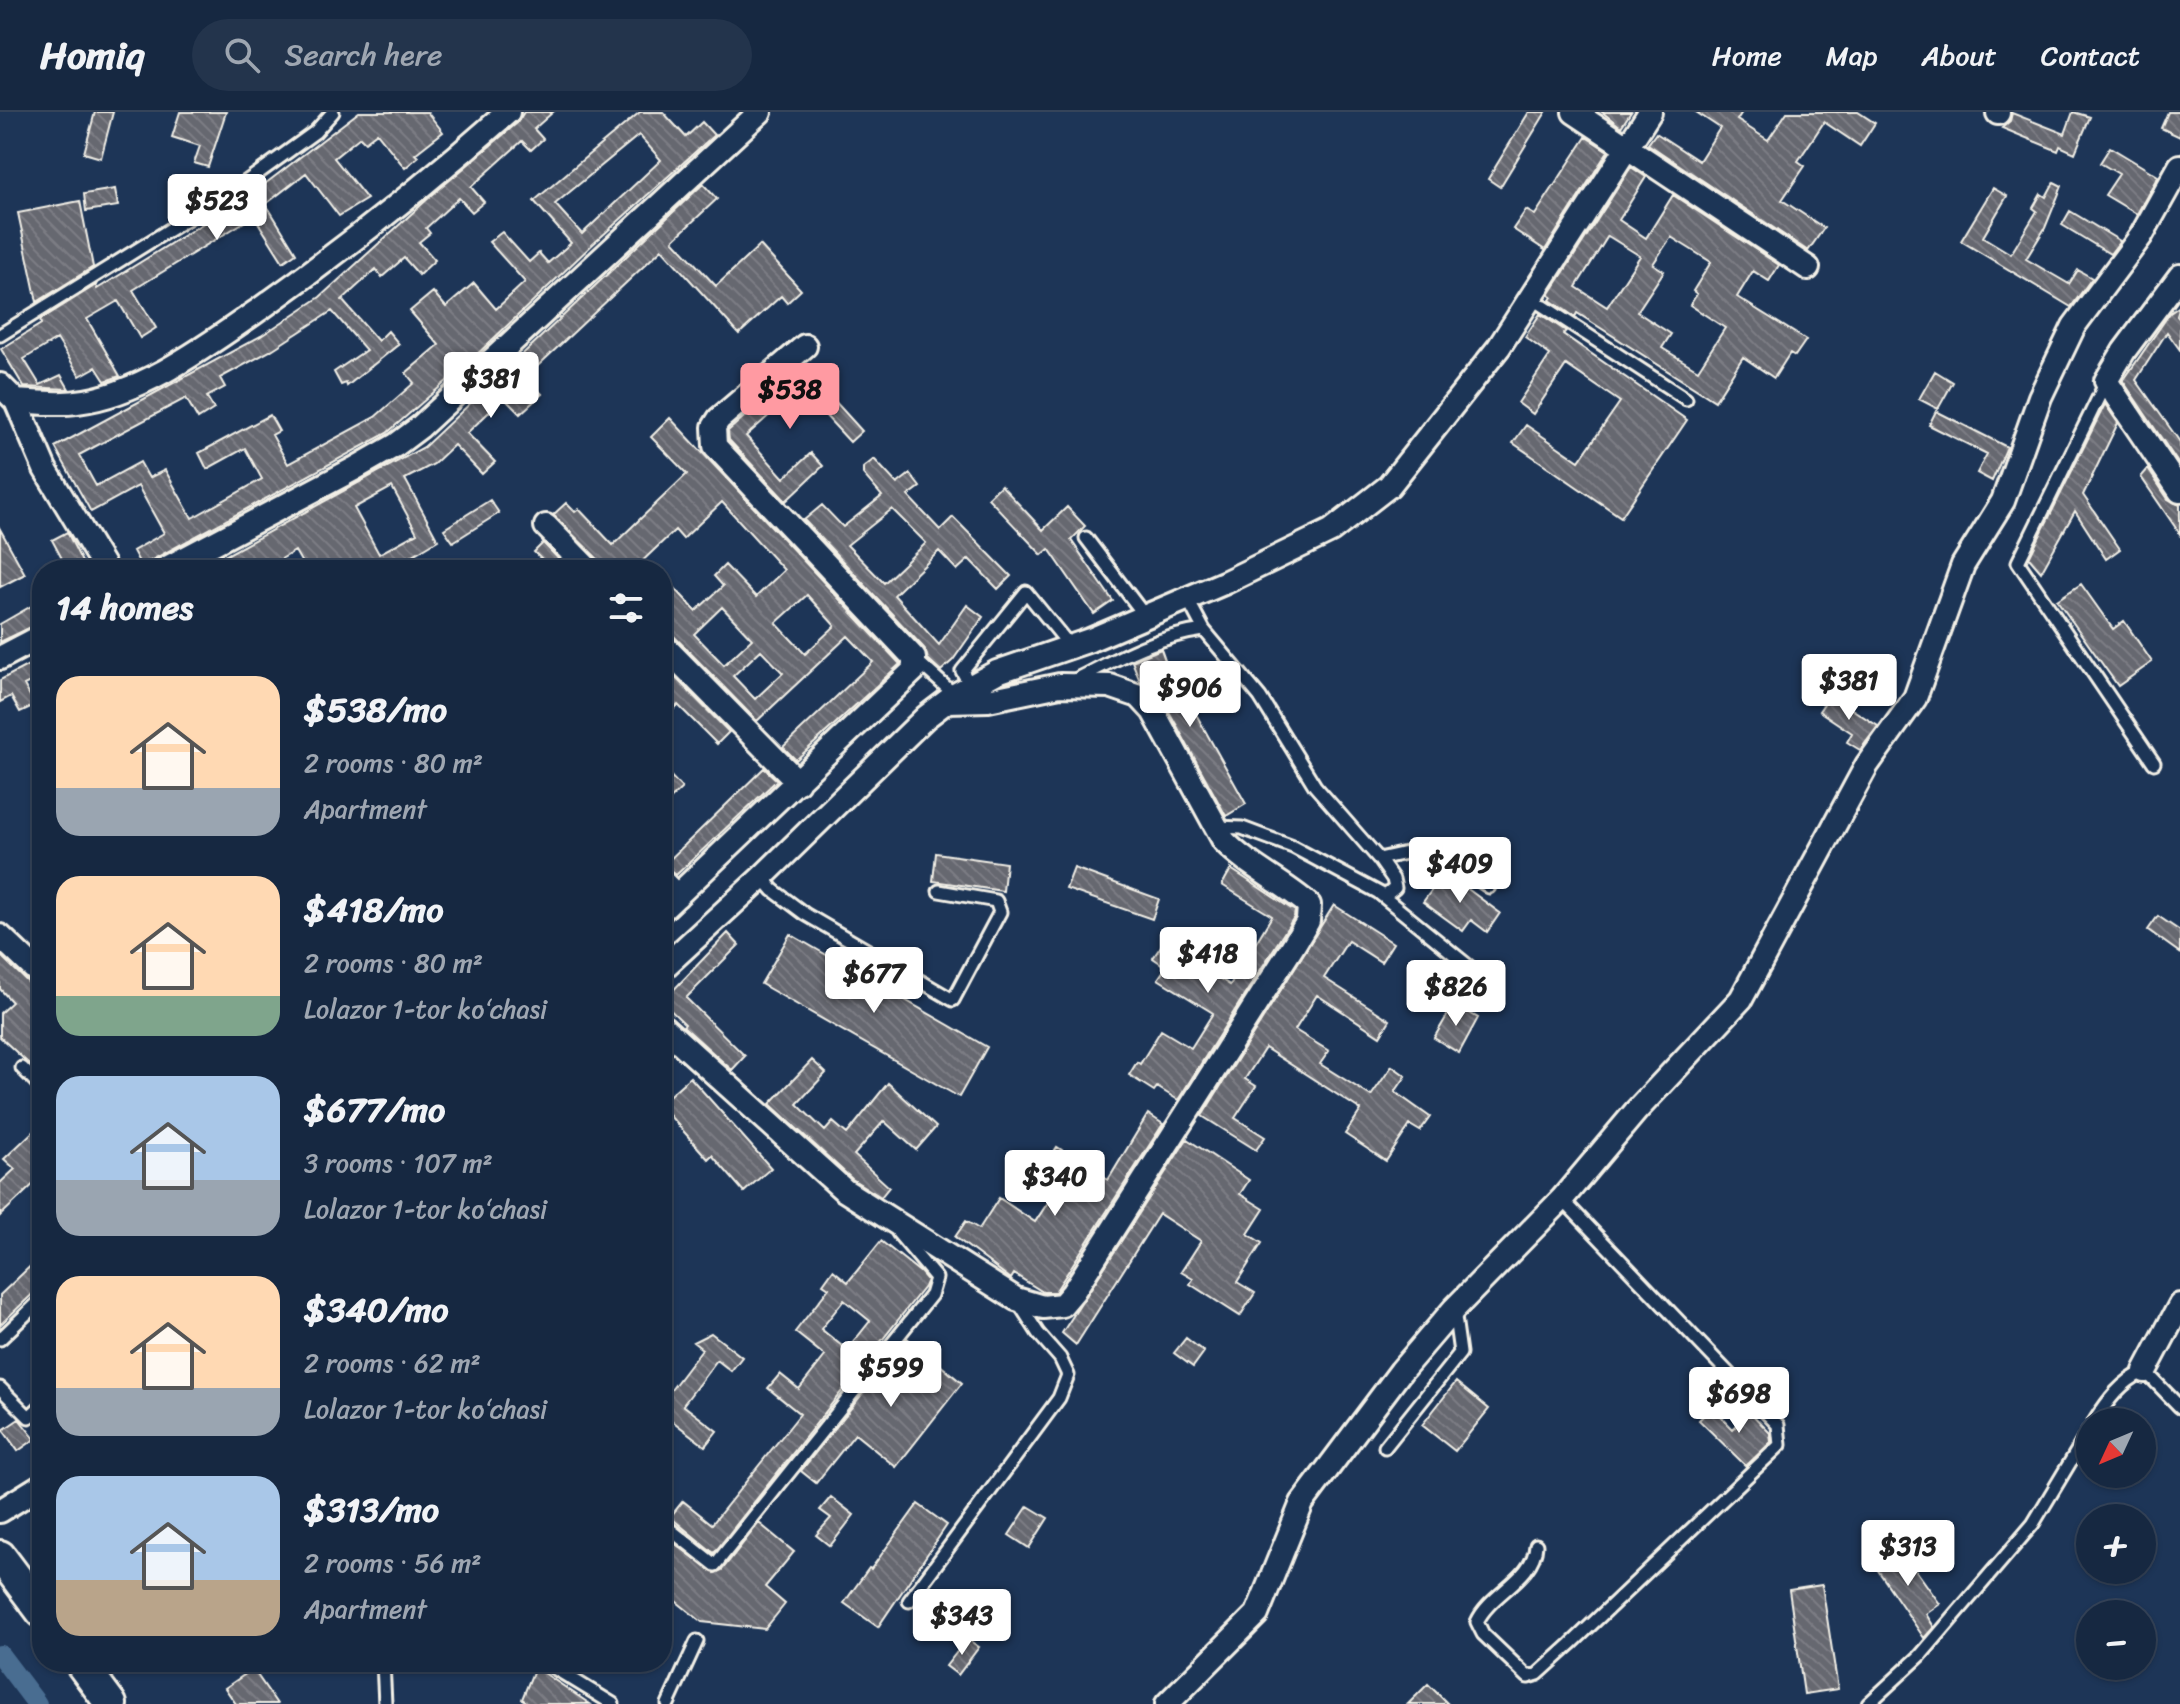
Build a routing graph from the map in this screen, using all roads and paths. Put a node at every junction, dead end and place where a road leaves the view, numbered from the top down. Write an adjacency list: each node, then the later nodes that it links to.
1 (333, 112): 11 (lane)
2 (508, 112): 14 (street)
3 (760, 112): 20 (street)
4 (1574, 112): 6 (street)
5 (1650, 112): 6 (street)
6 (1628, 146): 8 (street); 10 (street)
7 (2180, 166): 48 (street)
8 (1808, 268)
9 (2180, 276): 13 (street)
10 (1531, 298): 15 (lane); 22 (street)
11 (0, 335)
12 (805, 346): 29 (street)
13 (2106, 381): 16 (street); 32 (lane)
14 (8, 393): 19 (street)
15 (1686, 399)
16 (2180, 491)
17 (546, 526): 21 (street)
18 (1086, 538): 23 (lane)
19 (100, 560)
20 (182, 560)
21 (579, 560)
22 (1187, 598): 23 (street); 24 (lane)
23 (1145, 616): 26 (street)
24 (1204, 630): 30 (lane); 35 (lane)
25 (32, 641): 28 (street)
26 (1070, 646): 31 (street); 31 (lane)
27 (672, 654): 33 (street)
28 (0, 658)
29 (914, 658): 31 (lane); 33 (street)
30 (1066, 685): 31 (street); 34 (street)
31 (957, 693): 36 (street)
32 (2154, 763)
33 (798, 782): 39 (street)
34 (1216, 827): 40 (lane); 50 (street)
35 (1379, 859): 37 (lane); 40 (lane)
36 (762, 877): 38 (lane); 42 (street)
37 (1489, 887)
38 (939, 891)
39 (672, 892)
40 (1379, 894): 44 (lane)
41 (0, 936): 43 (street)
42 (672, 960)
43 (32, 966)
44 (1467, 1000)
45 (672, 1035): 49 (street)
46 (22, 1068): 47 (lane)
47 (32, 1078)
48 (1562, 1199): 53 (street); 65 (lane)
49 (882, 1215): 50 (street); 64 (lane)
50 (1016, 1299): 68 (lane)
51 (2180, 1305): 55 (street)
52 (32, 1309): 54 (lane)
53 (1454, 1309): 60 (lane); 75 (street)
54 (0, 1339)
55 (2145, 1371): 57 (lane); 58 (lane)
56 (0, 1388): 59 (lane)
57 (2180, 1407)
58 (2103, 1408)
59 (32, 1414)
60 (1385, 1447)
61 (2076, 1452): 76 (lane)
62 (32, 1491): 63 (street)
63 (0, 1511)
64 (672, 1531)
65 (1536, 1545)
66 (0, 1556): 67 (main road)
67 (32, 1599)
68 (909, 1601)
69 (697, 1641): 74 (lane)
70 (383, 1672): 72 (lane)
71 (562, 1672): 73 (lane)
72 (385, 1704)
73 (613, 1704)
74 (668, 1704)
75 (1167, 1704)
76 (1868, 1704)

